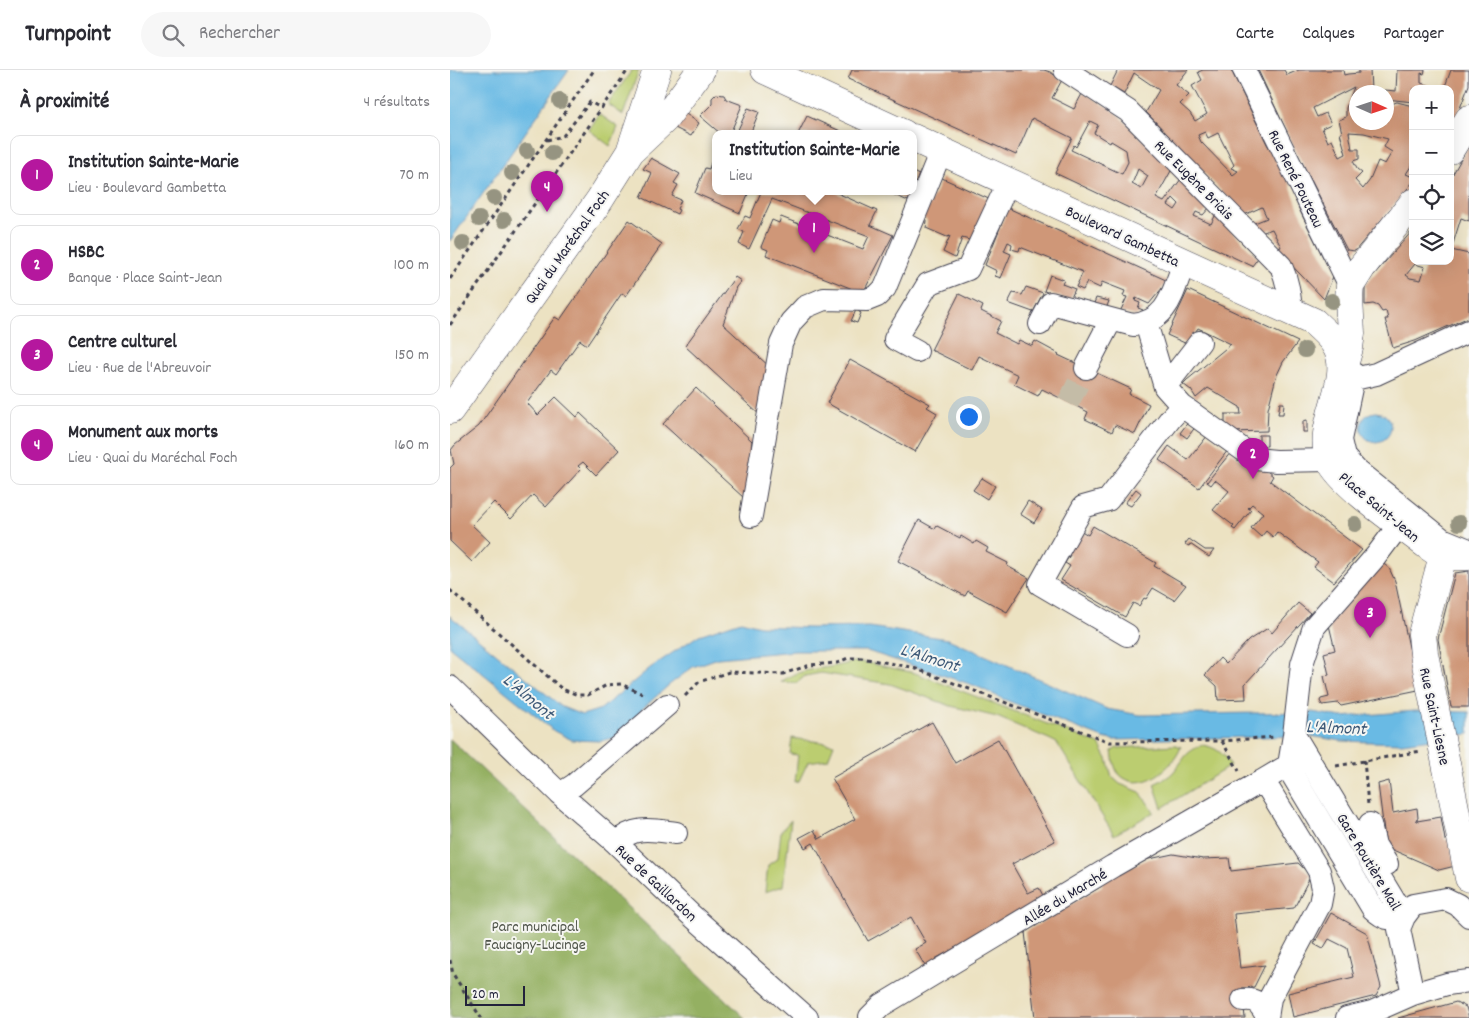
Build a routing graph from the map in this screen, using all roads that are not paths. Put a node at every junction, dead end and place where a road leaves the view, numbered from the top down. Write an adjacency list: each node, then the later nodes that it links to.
1 (657, 70): 11 (main road, Quai du Maréchal Foch)
2 (701, 70): 11 (main road)
3 (765, 70): 7 (main road)
4 (1065, 70): 19 (street, Rue Eugène Briais)
5 (1244, 70): 15 (street, Rue René Pouteau)
6 (1469, 119): 9 (main road)
7 (895, 130)
8 (917, 140): 10 (main road, Boulevard Gambetta)
9 (1454, 143)
10 (941, 151): 12 (main road, Boulevard Gambetta); 29 (street)
11 (630, 152): 27 (main road, Quai du Maréchal Foch)
12 (1008, 183): 14 (main road, Boulevard Gambetta); 22 (street)
13 (1409, 208): 15 (main road)
14 (1184, 263): 18 (street); 19 (main road, Boulevard Gambetta)
15 (1350, 286): 19 (main road, Place Saint-Jean)
16 (1111, 320): 17 (street); 18 (street); 23 (street)
17 (1040, 324)
18 (1146, 324): 25 (street)
19 (1321, 330): 24 (main road, Place Saint-Jean)
20 (1469, 331): 24 (street)
21 (1200, 342): 25 (street)
22 (917, 351)
23 (1086, 368)
24 (1347, 377): 28 (main road, Place Saint-Jean); 31 (street)
25 (1165, 387): 26 (street)
26 (1182, 406): 28 (street); 33 (street)
27 (450, 410)
28 (1330, 460): 30 (main road, Place Saint-Jean)
29 (751, 516)
30 (1400, 524): 32 (main road, Place Saint-Jean); 37 (street)
31 (1469, 550)
32 (1456, 556): 45 (main road, Rue Saint-Liesne)
33 (1127, 635)
34 (450, 687): 38 (street, Rue de Gaillardon)
35 (450, 698): 38 (street, Rue de Gaillardon)
36 (667, 705): 41 (street)
37 (1294, 736): 39 (street); 47 (street, Gare Routière Mail)
38 (510, 745): 41 (street, Rue de Gaillardon)
39 (1289, 765): 40 (street, Allée du Marché); 47 (street, Gare Routière Mail)
40 (1262, 781): 52 (street); 54 (street, Allée du Marché)
41 (560, 794): 44 (street, Rue de Gaillardon)
42 (1370, 824): 47 (street)
43 (676, 833): 44 (street)
44 (616, 843): 53 (street, Rue de Gaillardon)
45 (1469, 877): 46 (street, Rue Saint-Liesne)
46 (1446, 899): 47 (street); 48 (street)
47 (1408, 911): 50 (street)
48 (1469, 916)
49 (1469, 981): 50 (street)
50 (1413, 994): 55 (street)
51 (1243, 1000): 52 (street)
52 (1267, 1017)
53 (807, 1018)
54 (869, 1018)
55 (1347, 1018)

